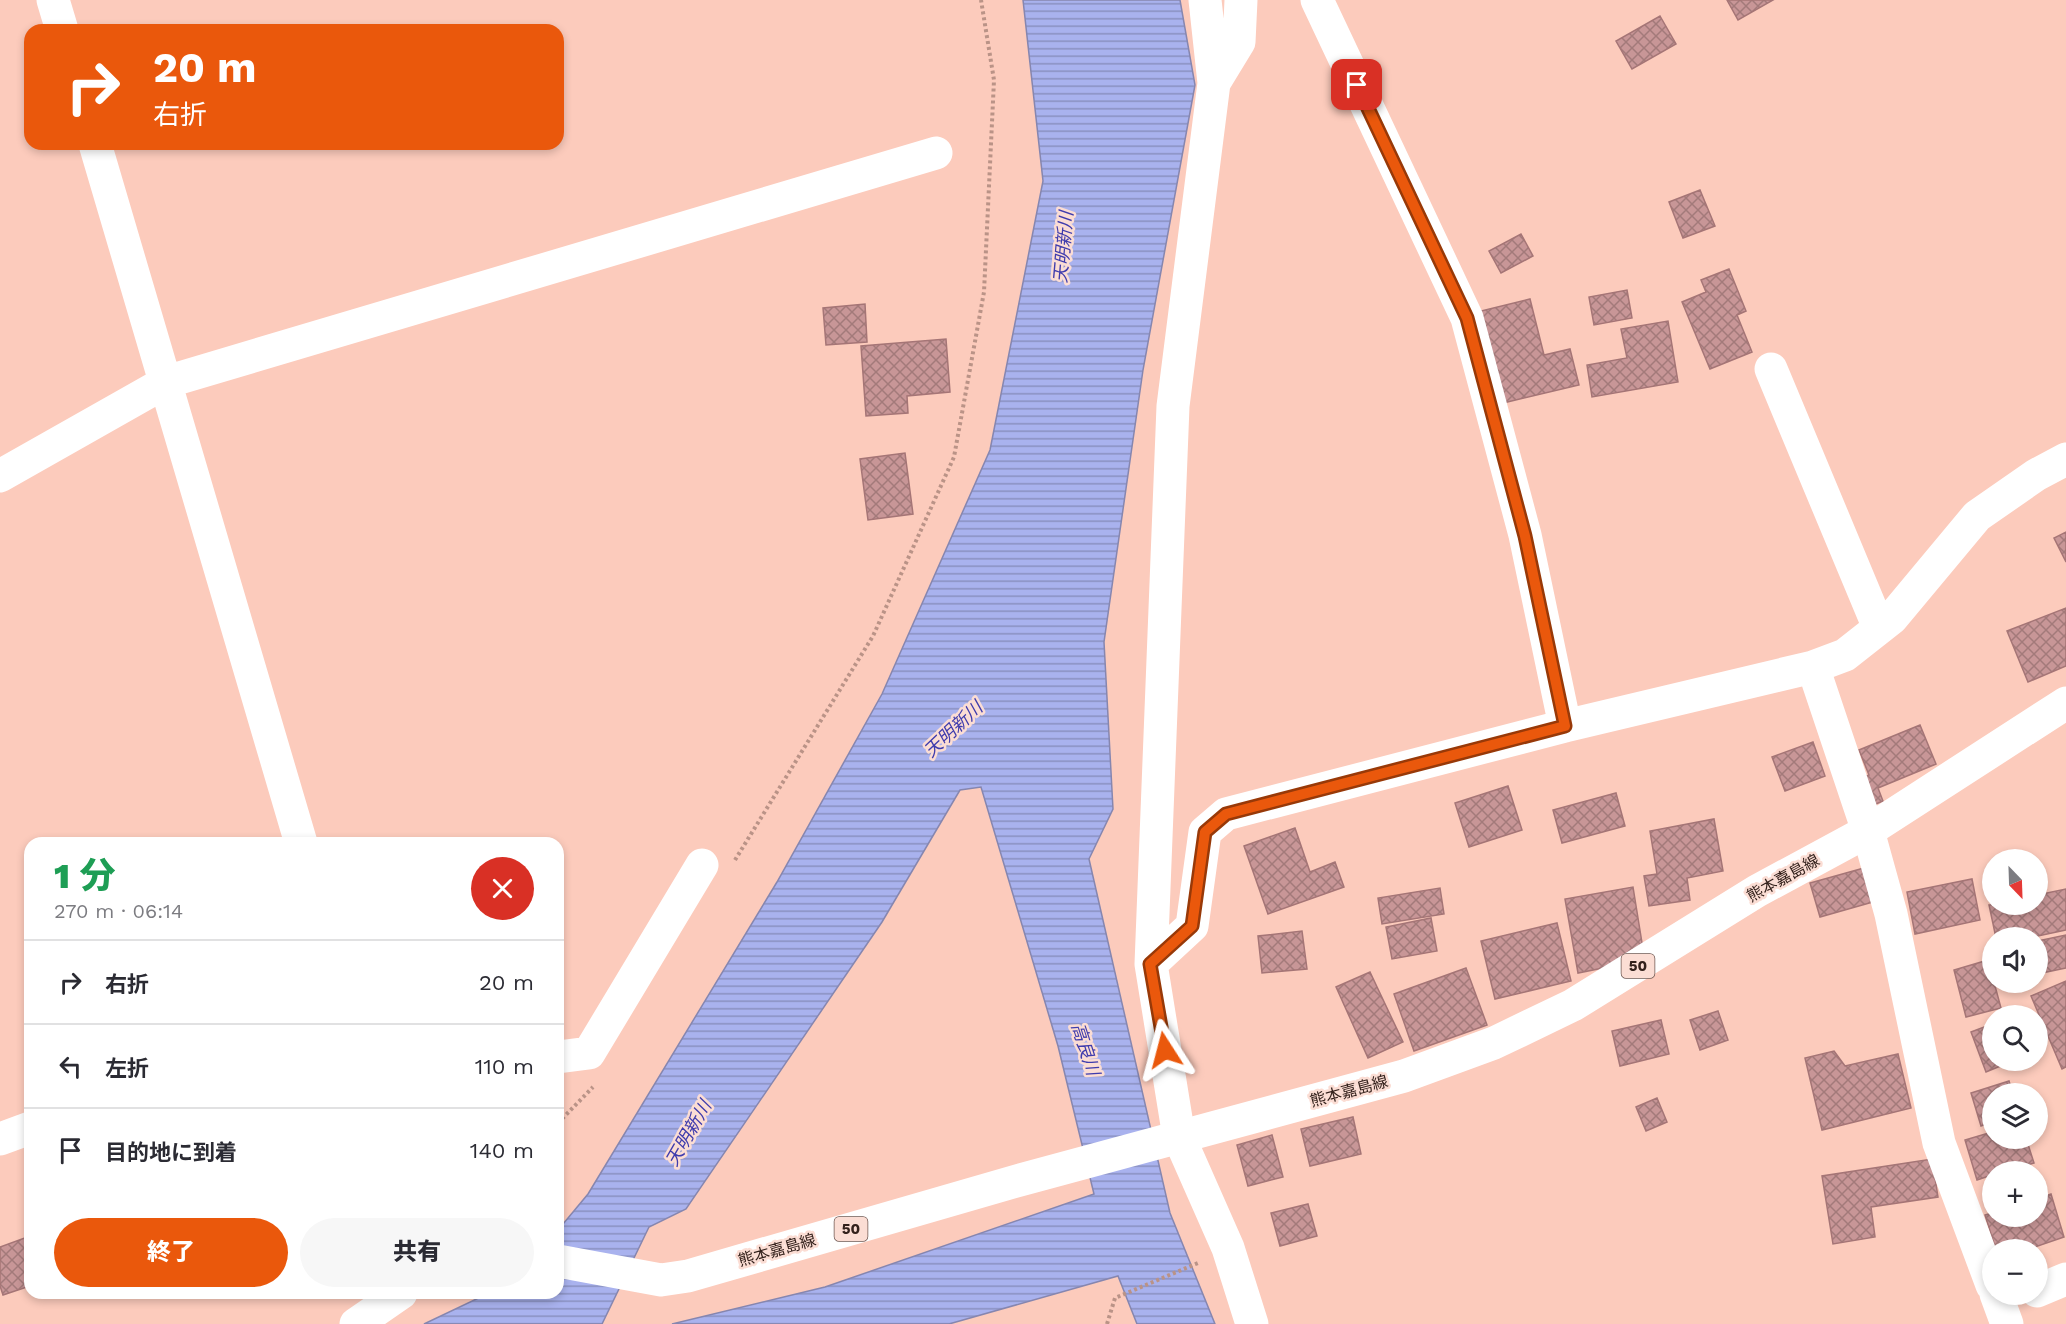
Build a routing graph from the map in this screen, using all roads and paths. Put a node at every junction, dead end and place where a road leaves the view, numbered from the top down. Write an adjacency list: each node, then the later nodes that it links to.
1 (53, 0): 6 (street)
2 (981, 0): 20 (path)
3 (1204, 0): 7 (street)
4 (1241, 0): 7 (street)
5 (1317, 0): 17 (street)
6 (60, 24)
7 (1214, 83): 21 (street)
8 (97, 150): 11 (street)
9 (936, 153): 11 (street)
10 (1770, 369): 14 (street)
11 (166, 382): 13 (street); 19 (street)
12 (2066, 459): 14 (street)
13 (0, 476)
14 (1879, 628): 15 (street)
15 (1813, 667): 17 (street); 18 (street)
16 (2066, 703): 18 (street, 熊本嘉島線 / 50)
17 (1565, 726): 21 (street)
18 (1868, 831): 26 (street, 熊本嘉島線 / 50); 29 (street)
19 (300, 837)
20 (716, 866): 22 (street)
21 (1150, 964): 26 (street)
22 (564, 1056)
23 (594, 1085): 24 (path)
24 (564, 1117)
25 (24, 1130): 27 (street)
26 (1174, 1138): 28 (street); 30 (street, 熊本嘉島線 / 50)
27 (0, 1140)
28 (1228, 1248): 35 (path); 36 (street)
29 (1982, 1248)
30 (564, 1262)
31 (2066, 1279): 32 (street)
32 (2048, 1286)
33 (392, 1299): 34 (street)
34 (356, 1324)
35 (1107, 1324)
36 (1252, 1324)

